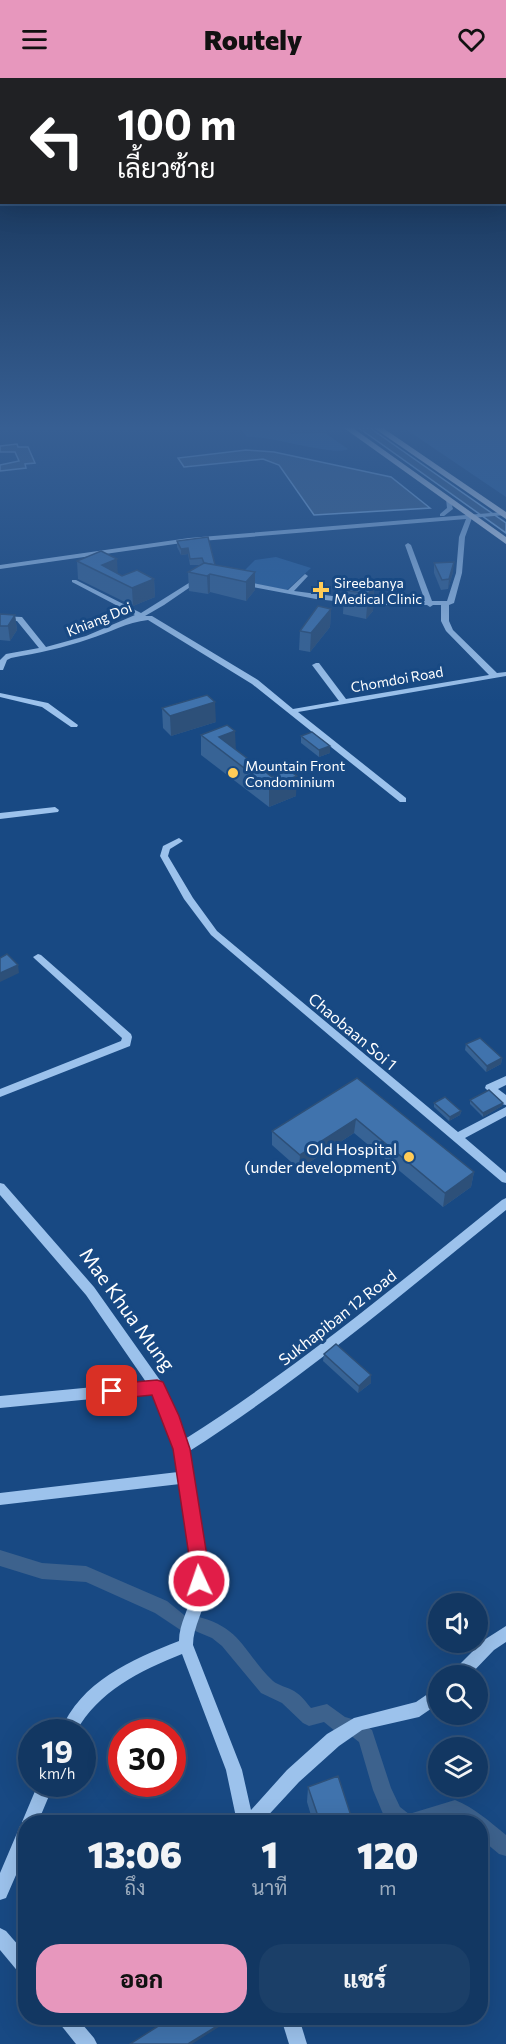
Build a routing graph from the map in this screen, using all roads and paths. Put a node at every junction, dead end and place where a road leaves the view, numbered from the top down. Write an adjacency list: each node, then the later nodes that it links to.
1 (387, 520): 5 (street)
2 (419, 520): 5 (street)
3 (469, 520): 17 (street)
4 (475, 520): 6 (main road)
5 (200, 536): 8 (street); 9 (street)
6 (506, 541)
7 (408, 546): 18 (street)
8 (0, 562)
9 (0, 567)
10 (305, 576): 15 (street)
11 (212, 578): 19 (street, Khiang Doi)
12 (74, 581): 19 (street)
13 (233, 582): 15 (street)
14 (376, 591): 16 (street)
15 (289, 592): 16 (street)
16 (379, 604): 18 (street)
17 (445, 604): 18 (street); 27 (street)
18 (430, 605)
19 (140, 615): 21 (street, Khiang Doi)
20 (0, 618): 22 (street)
21 (131, 619): 22 (street, Khiang Doi); 30 (street)
22 (45, 650): 23 (street, Khiang Doi)
23 (2, 659): 25 (street, Khiang Doi)
24 (316, 665): 29 (street)
25 (0, 668)
26 (506, 674): 27 (street, Chomdoi Road)
27 (495, 676): 29 (street, Chomdoi Road)
28 (0, 696): 31 (street)
29 (344, 702): 30 (street, Chomdoi Road)
30 (292, 711): 32 (street)
31 (74, 725)
32 (403, 800)
33 (55, 810): 34 (street)
34 (0, 816)
35 (179, 841): 41 (street, Chaobaan Soi 1)
36 (38, 957): 38 (street)
37 (506, 1080): 39 (street)
38 (0, 1094)
39 (506, 1101)
40 (506, 1111): 41 (street)
41 (457, 1138): 42 (street, Chaobaan Soi 1)
42 (506, 1179)
43 (0, 1187): 45 (street, Mae Khua Mung)
44 (506, 1203): 47 (street, Sukhapiban 12 Road)
45 (157, 1387): 46 (street); 47 (street, Mae Khua Mung)
46 (0, 1402)
47 (182, 1449): 48 (street, Mae Khua Mung)
48 (187, 1477): 49 (street); 51 (street, Mae Khua Mung)
49 (0, 1499)
50 (506, 1633): 52 (street)
51 (186, 1645): 54 (street); 57 (street)
52 (470, 1665)
53 (428, 1702): 58 (street)
54 (76, 1719)
55 (41, 1797): 56 (street)
56 (33, 1815)
57 (244, 1815)
58 (257, 1815)
59 (18, 1850): 60 (street)
60 (0, 1892)
61 (0, 1937): 62 (street)
62 (18, 1958)
63 (72, 2025): 65 (street)
64 (292, 2025): 66 (street)
65 (88, 2044)
66 (298, 2044)

